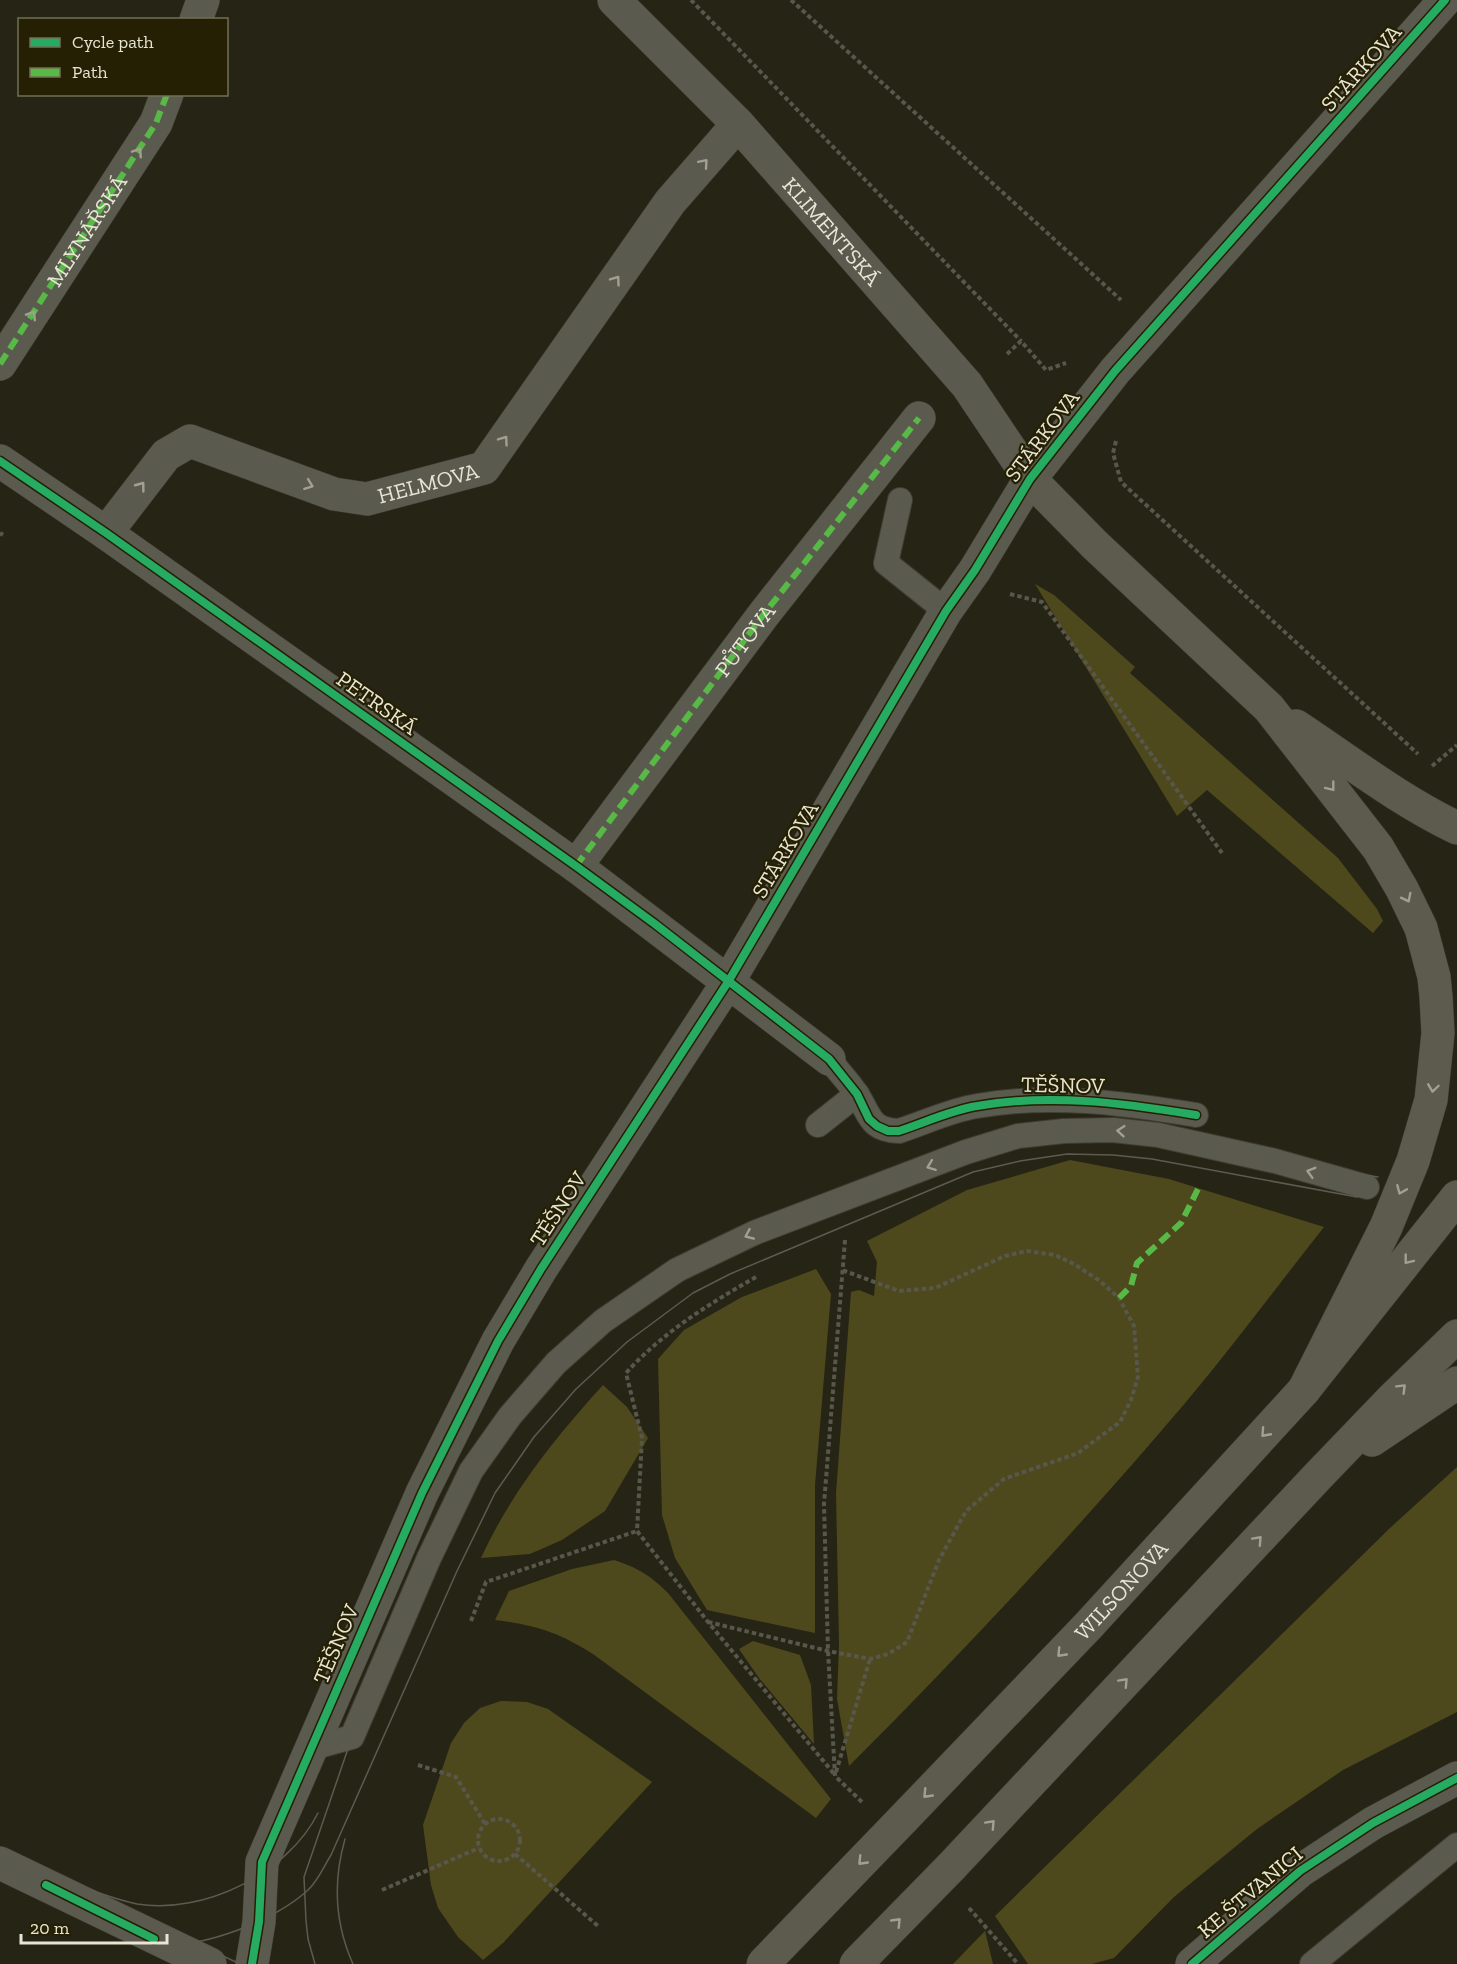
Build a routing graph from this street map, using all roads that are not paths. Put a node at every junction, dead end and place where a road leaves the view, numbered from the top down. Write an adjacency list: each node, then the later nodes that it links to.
1 (203, 0): 4 (street)
2 (614, 0): 6 (street, KLIMENTSKÁ)
3 (1445, 0): 10 (street, STÁRKOVA)
4 (197, 18)
5 (166, 96): 7 (street, MLYNÁŘSKÁ, one-way to 5)
6 (738, 124): 10 (street, KLIMENTSKÁ); 12 (street, HELMOVA, one-way to 6)
7 (0, 364)
8 (919, 418): 16 (street, PŮTOVA)
9 (4, 471): 12 (street, PETRSKÁ)
10 (1030, 478): 13 (street, STÁRKOVA); 14 (main road)
11 (900, 500): 13 (lane)
12 (106, 533): 16 (street, PETRSKÁ)
13 (946, 611): 17 (street, STÁRKOVA)
14 (1269, 708): 15 (main road); 26 (main road, one-way to 26)
15 (1457, 828)
16 (576, 866): 17 (street, PETRSKÁ)
17 (728, 982): 18 (street, TĚŠNOV); 28 (street, TĚŠNOV)
18 (829, 1059): 19 (lane, TĚŠNOV)
19 (857, 1094): 20 (lane, TĚŠNOV); 21 (lane)
20 (1196, 1115)
21 (818, 1125)
22 (1367, 1187): 28 (lane, one-way to 28)
23 (1457, 1197): 26 (main road, WILSONOVA, one-way to 26)
24 (1457, 1336): 27 (main road, one-way to 24)
25 (1457, 1383): 27 (main road)
26 (1304, 1390): 34 (main road, WILSONOVA, one-way to 34, bridge)
27 (1318, 1476): 35 (main road, one-way to 27, bridge)
28 (312, 1748): 33 (street, TĚŠNOV)
29 (1457, 1778): 36 (street, KE ŠTVANICI)
30 (1457, 1845): 37 (lane)
31 (0, 1863): 32 (street)
32 (210, 1964)
33 (252, 1964)
34 (763, 1964)
35 (856, 1964)
36 (1192, 1964)
37 (1312, 1964)

